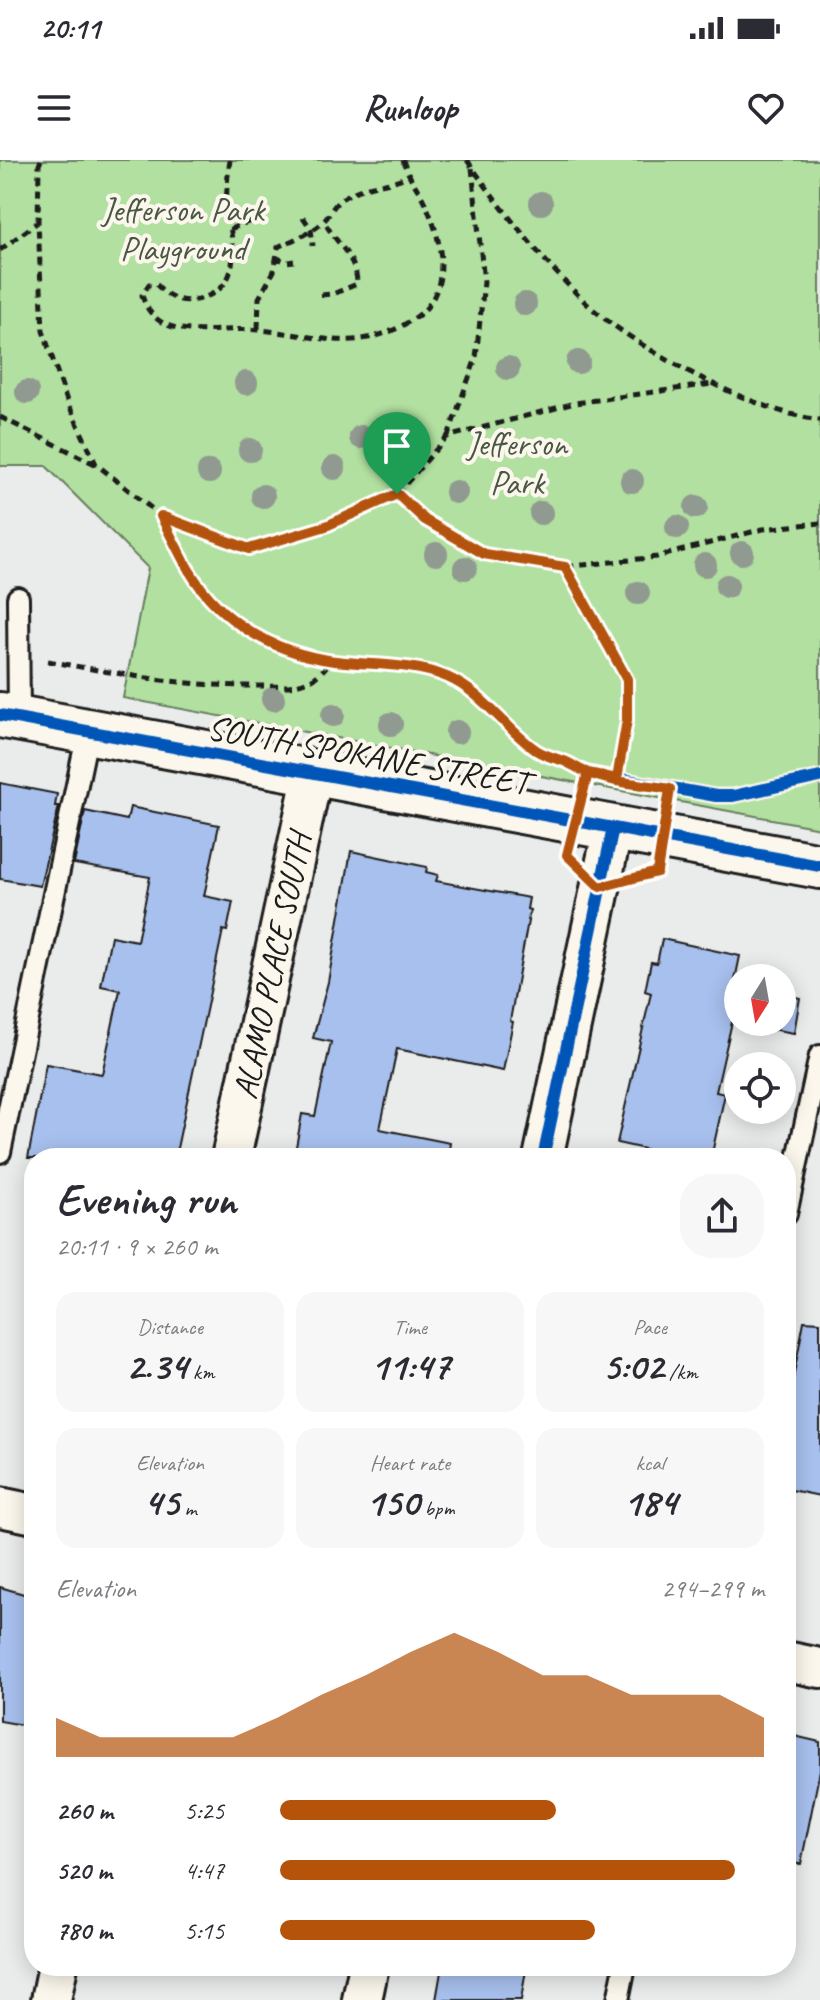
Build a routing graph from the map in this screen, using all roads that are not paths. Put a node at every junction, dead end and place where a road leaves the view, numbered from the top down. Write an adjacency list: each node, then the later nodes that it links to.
1 (18, 598): 2 (lane)
2 (10, 717): 3 (main road, SOUTH SPOKANE STREET)
3 (88, 732): 4 (main road, SOUTH SPOKANE STREET); 10 (lane)
4 (313, 773): 5 (main road, SOUTH SPOKANE STREET); 8 (street, ALAMO PLACE SOUTH)
5 (594, 824): 6 (main road, SOUTH SPOKANE STREET); 9 (street)
6 (820, 866)
7 (820, 1056): 11 (lane)
8 (233, 1148)
9 (545, 1148)
10 (0, 1152)
11 (796, 1168)
12 (0, 1507): 13 (street)
13 (24, 1512)
14 (796, 1663): 15 (street)
15 (820, 1668)
16 (56, 1976): 19 (street)
17 (367, 1976): 20 (street)
18 (623, 1976): 21 (lane)
19 (51, 2000)
20 (362, 2000)
21 (618, 2000)

